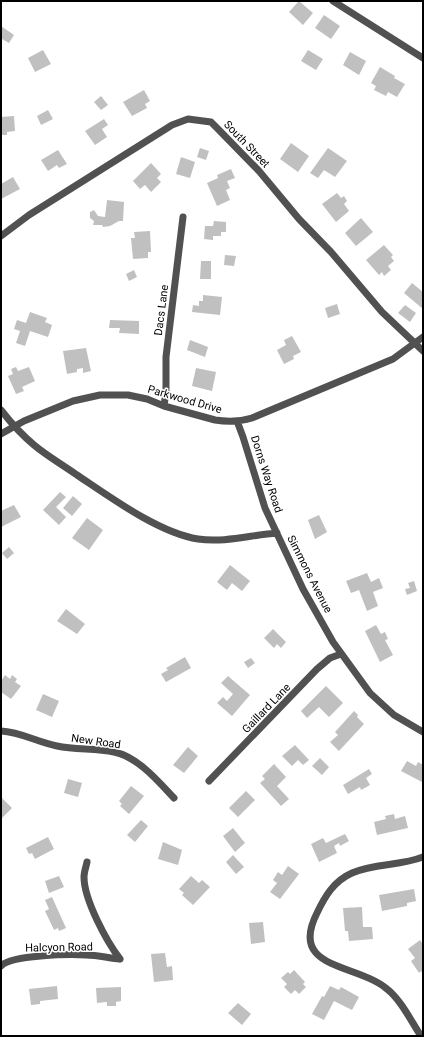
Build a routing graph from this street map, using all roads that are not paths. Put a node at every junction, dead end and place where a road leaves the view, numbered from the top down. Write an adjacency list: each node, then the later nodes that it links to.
1 (333, 1): 2 (street)
2 (423, 58)
3 (183, 217): 8 (street, Dacs Lane)
4 (1, 236): 6 (street, South Street)
5 (423, 337): 6 (street, Parkwood Drive)
6 (416, 344): 7 (street, South Street); 10 (street, Parkwood Drive)
7 (423, 351)
8 (164, 406): 10 (street, Parkwood Drive); 11 (street, Parkwood Drive)
9 (1, 410): 11 (street, Simmons Avenue)
10 (237, 422): 13 (street, Dorns Way Road)
11 (14, 427): 12 (street, Parkwood Drive); 13 (street, Simmons Avenue)
12 (1, 434)
13 (277, 533): 14 (street, Simmons Avenue)
14 (341, 654): 16 (street, Simmons Avenue); 17 (street, Gaillard Lane)
15 (1, 731): 18 (street, New Road)
16 (423, 732)
17 (209, 781)
18 (174, 798)
19 (423, 857): 22 (street)
20 (87, 862): 21 (street, Halcyon Road)
21 (1, 966)
22 (421, 1036)

